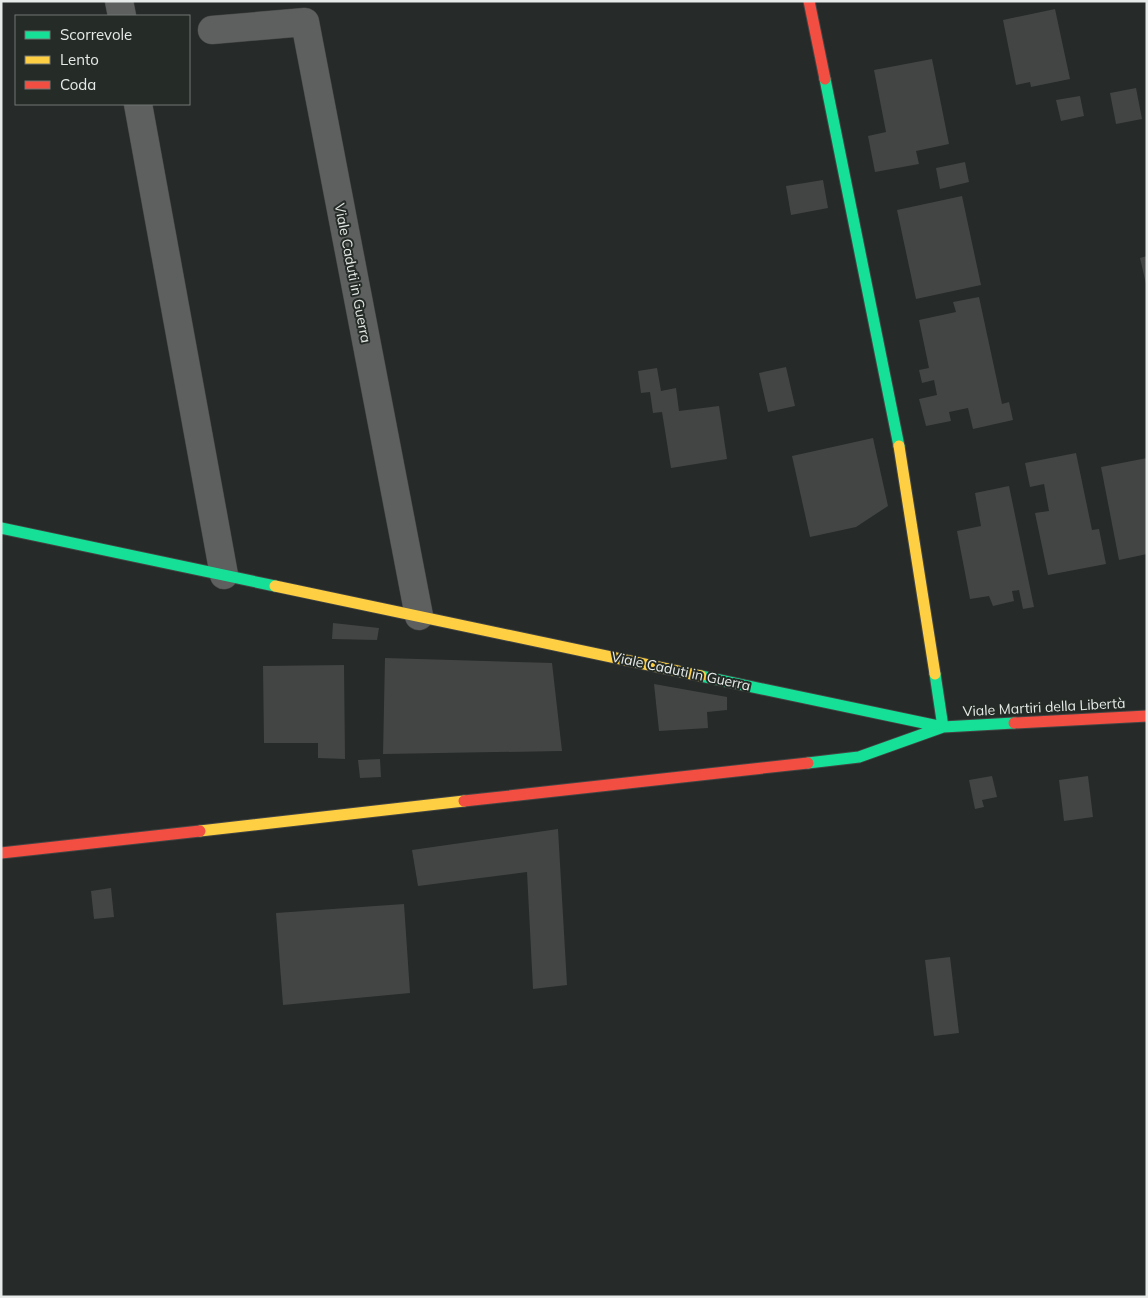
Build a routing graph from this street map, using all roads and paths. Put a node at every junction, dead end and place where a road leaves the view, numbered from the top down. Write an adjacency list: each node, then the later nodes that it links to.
1 (119, 1): 3 (street)
2 (810, 1): 10 (street)
3 (122, 15)
4 (212, 30): 8 (street, Viale Caduti in Guerra)
5 (138, 105): 7 (street)
6 (1, 528): 7 (street, Viale Caduti in Guerra)
7 (224, 575): 8 (street, Viale Caduti in Guerra)
8 (419, 616): 10 (street, Viale Caduti in Guerra)
9 (1147, 716): 10 (street, Viale Martiri della Libertà)
10 (943, 727): 11 (street)
11 (1, 853)

